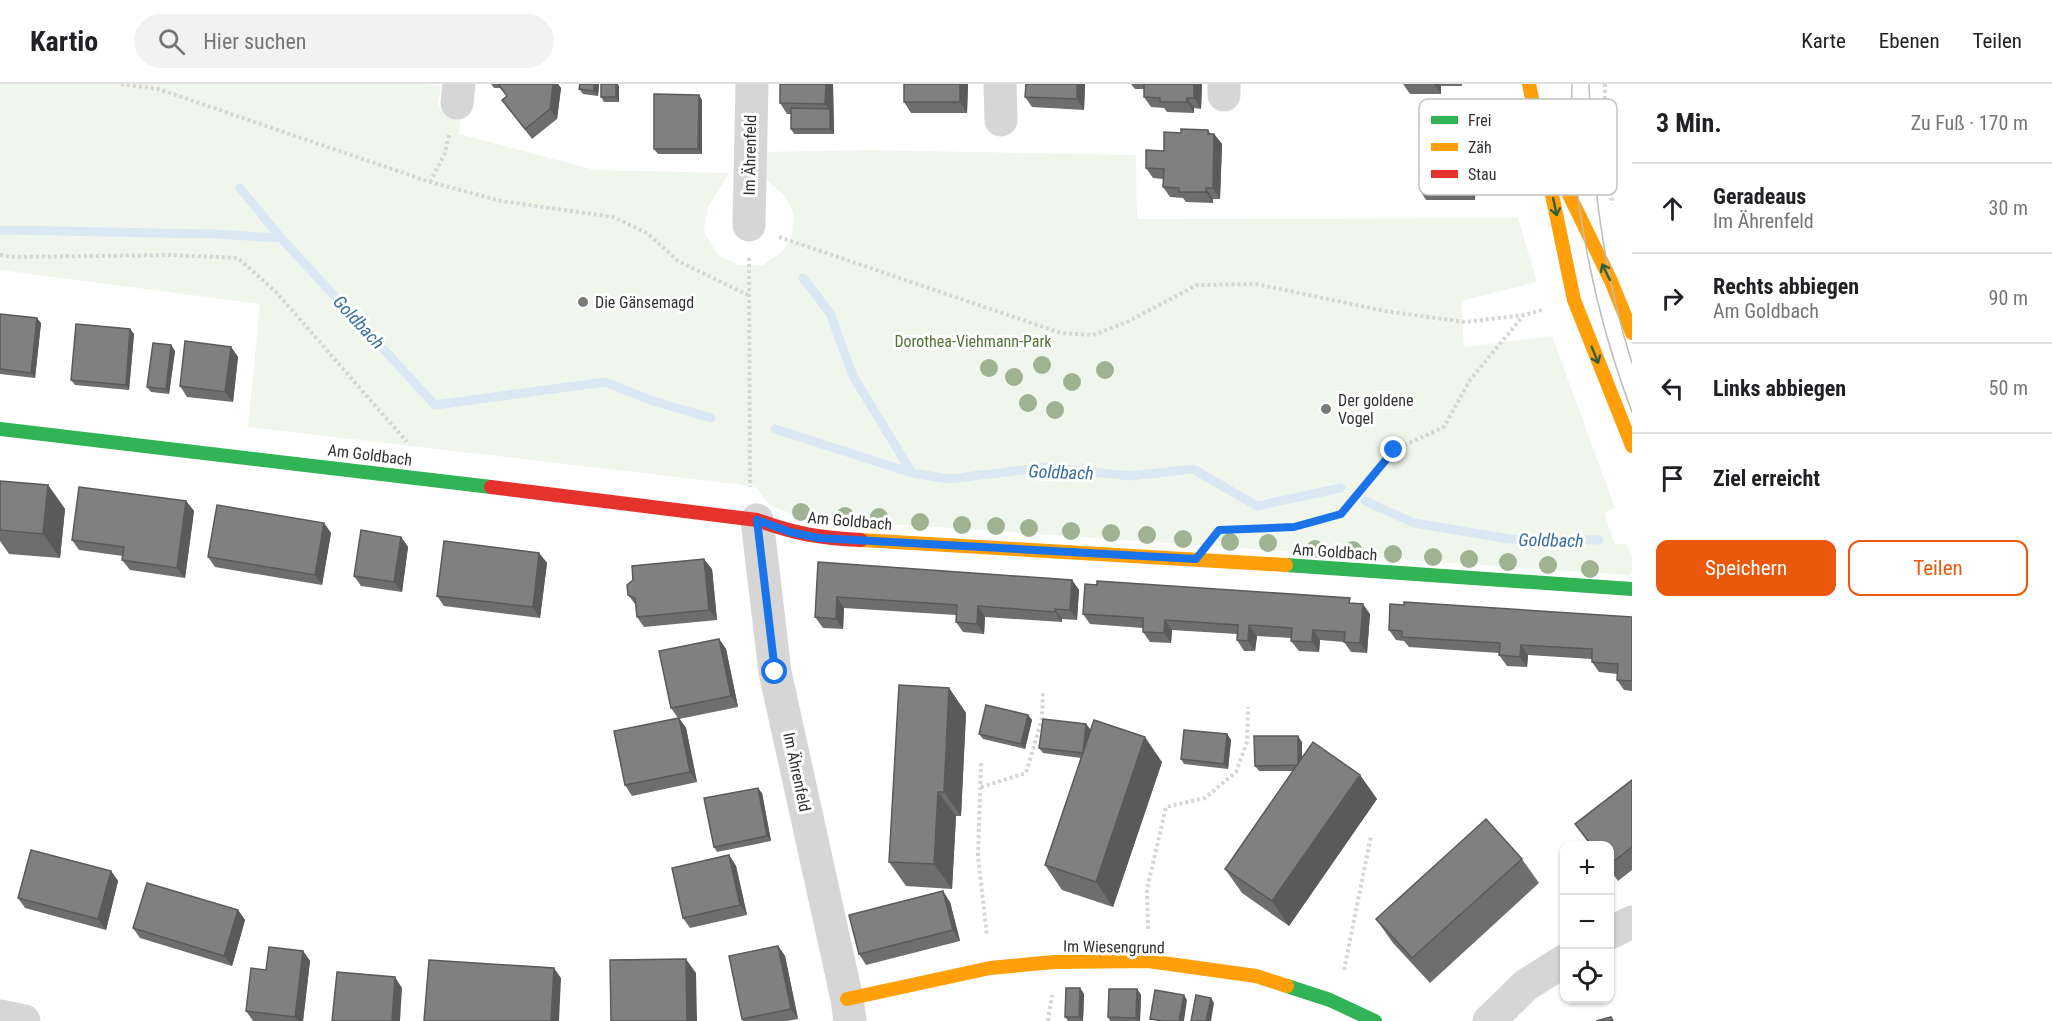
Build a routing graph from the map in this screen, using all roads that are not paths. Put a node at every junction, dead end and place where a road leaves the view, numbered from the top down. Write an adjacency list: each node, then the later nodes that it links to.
1 (752, 84): 8 (street, Im Ährenfeld)
2 (1000, 84): 5 (street)
3 (1529, 84): 4 (street)
4 (1532, 99)
5 (1001, 120)
6 (1553, 195): 11 (street, one-way to 11)
7 (1570, 195): 9 (street, one-way to 7)
8 (749, 225)
9 (1632, 333)
10 (0, 429): 12 (street, Am Goldbach)
11 (1632, 447)
12 (757, 520): 13 (street, Am Goldbach); 17 (street, Im Ährenfeld)
13 (1632, 589)
14 (1632, 922): 15 (street)
15 (1614, 931)
16 (1560, 964): 21 (street)
17 (848, 1010): 20 (street, Im Wiesengrund)
18 (0, 1016): 19 (street)
19 (24, 1021)
20 (1375, 1021)
21 (1489, 1021)

